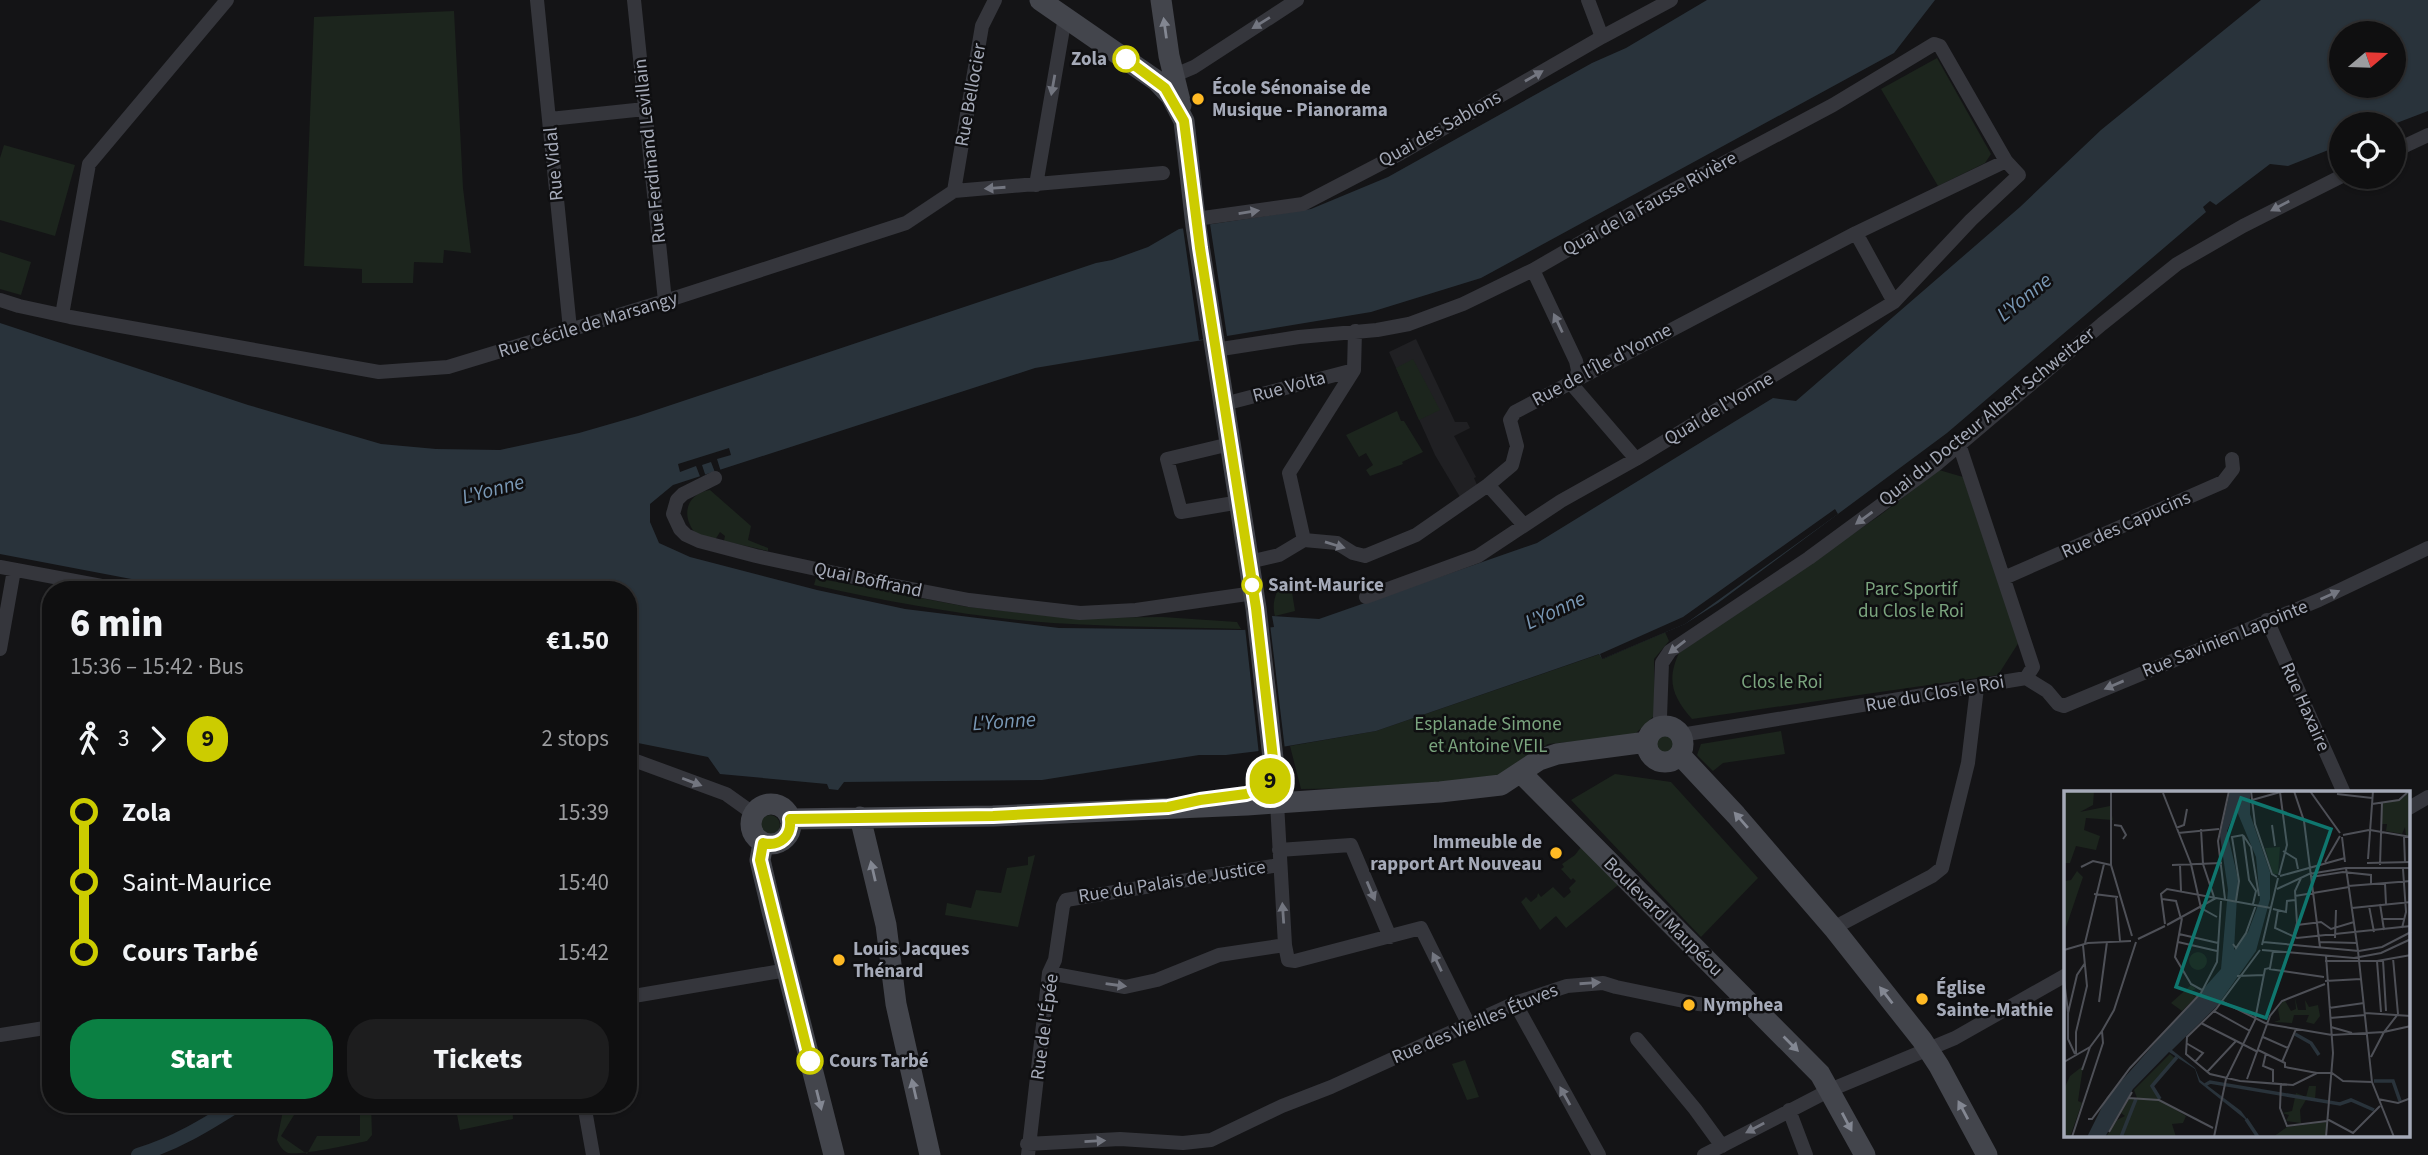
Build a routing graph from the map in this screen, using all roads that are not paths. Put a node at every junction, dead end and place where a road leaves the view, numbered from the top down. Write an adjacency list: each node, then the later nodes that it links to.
1 (228, 0): 30 (street)
2 (537, 0): 15 (street, Rue Vidal)
3 (634, 0): 14 (street, Rue Ferdinand Levillain)
4 (995, 0): 23 (street, Rue Bellocier)
5 (1040, 0): 10 (main road)
6 (1161, 0): 12 (main road, one-way to 6)
7 (1297, 0): 12 (street, one-way to 12)
8 (1588, 0): 11 (street)
9 (1671, 0): 11 (street, Quai des Sablons)
10 (1065, 17): 13 (main road); 22 (street, one-way to 22)
11 (1602, 37): 24 (street, Quai des Sablons, one-way to 11)
12 (1172, 65): 13 (main road); 16 (main road)
13 (1147, 72): 16 (main road)
14 (645, 109): 15 (street); 28 (street, Rue Ferdinand Levillain)
15 (550, 119): 31 (street, Rue Vidal)
16 (1184, 121): 24 (main road)
17 (2428, 135): 18 (street)
18 (2406, 145)
19 (2006, 161): 25 (street, Rue de l'Île d'Yonne); 26 (street, Quai de la Fausse Rivière); 29 (street, Quai de l'Yonne)
20 (1163, 173): 22 (street)
21 (2329, 183): 38 (street, Quai du Docteur Albert Schweitzer, one-way to 38)
22 (1036, 186): 23 (street, one-way to 23)
23 (954, 191): 28 (street, Rue Cécile de Marsangy)
24 (1196, 223): 33 (main road)
25 (1856, 233): 29 (street); 35 (street, Rue de l'Île d'Yonne)
26 (1533, 270): 32 (street, Quai de la Fausse Rivière); 35 (street, one-way to 26)
27 (0, 300): 30 (street, Rue Cécile de Marsangy)
28 (665, 301): 31 (street, Rue Cécile de Marsangy)
29 (1894, 302): 39 (street, Quai de l'Yonne)
30 (62, 315): 31 (street, Rue Cécile de Marsangy)
31 (570, 329)
32 (1355, 331): 33 (street, Quai de la Fausse Rivière); 34 (street)
33 (1214, 344): 36 (main road)
34 (1354, 370): 36 (street, Rue Volta); 45 (street)
35 (1577, 377): 39 (street); 42 (street, Rue de l'Île d'Yonne)
36 (1224, 404): 37 (main road)
37 (1230, 444): 43 (main road); 43 (street)
38 (1959, 444): 49 (street, Rue du Clos le Roi); 57 (street, Quai du Docteur Albert Schweitzer, one-way to 57)
39 (1636, 459): 44 (street, Quai de l'Yonne)
40 (2232, 459): 49 (street, Rue des Capucins)
41 (715, 478): 51 (street, Quai Boffrand)
42 (1488, 485): 44 (street); 45 (street, Rue de l'Île d'Yonne, one-way to 42)
43 (1240, 502): 47 (main road)
44 (1523, 524): 52 (street, Quai de l'Yonne)
45 (1304, 540): 47 (street)
46 (2428, 548): 53 (street, Rue Savinien Lapointe, one-way to 46)
47 (1249, 562): 51 (main road)
48 (7, 569): 50 (street); 54 (street)
49 (2004, 578): 55 (street, Rue du Clos le Roi)
50 (73, 581)
51 (1254, 593): 60 (main road)
52 (1366, 597)
53 (2267, 620): 55 (street, Rue Savinien Lapointe, one-way to 55); 62 (street, Rue Haxaire)
54 (0, 649)
55 (2026, 678): 56 (street, Rue du Clos le Roi)
56 (1977, 688): 57 (street, Rue du Clos le Roi); 75 (street)
57 (1675, 739): 58 (main road); 58 (main road); 75 (main road, one-way to 57)
58 (1647, 742): 61 (main road)
59 (637, 761): 68 (street, one-way to 68)
60 (1274, 771): 64 (main road); 66 (main road)
61 (1521, 773): 64 (main road); 82 (main road, Boulevard Maupéou)
62 (2343, 791)
63 (2428, 797): 67 (street)
64 (1352, 798): 65 (main road)
65 (1277, 803): 66 (main road); 72 (street)
66 (1168, 807): 69 (main road)
67 (2410, 807)
68 (754, 814): 70 (main road); 71 (main road)
69 (860, 817): 70 (main road); 97 (main road, one-way to 69)
70 (790, 819): 71 (main road)
71 (763, 843): 78 (main road)
72 (1279, 850): 73 (street); 76 (street, one-way to 76)
73 (1279, 865): 74 (street, Rue du Palais de Justice); 77 (street, one-way to 73)
74 (1066, 900): 79 (street, Rue de l'Épée)
75 (1835, 930): 88 (main road, one-way to 75)
76 (1390, 937): 77 (street); 84 (street, one-way to 76)
77 (1286, 952): 79 (street, one-way to 77)
78 (787, 970): 81 (street); 96 (main road, one-way to 96)
79 (1049, 973): 94 (street, Rue de l'Épée)
80 (2064, 976): 88 (street)
81 (637, 995)
82 (1747, 1002): 83 (street, Rue des Vieilles Étuves, one-way to 82); 89 (main road, Boulevard Maupéou, one-way to 89)
83 (1515, 1003): 84 (street, Rue des Vieilles Étuves); 98 (street, one-way to 83)
84 (1468, 1023): 93 (street, Rue des Vieilles Étuves)
85 (42, 1028): 86 (street)
86 (0, 1035)
87 (1637, 1040): 92 (street)
88 (1934, 1057): 89 (street); 102 (main road, one-way to 88)
89 (1830, 1090): 90 (street); 101 (main road, Boulevard Maupéou, one-way to 101)
90 (1789, 1110): 92 (street, one-way to 92); 100 (street)
91 (586, 1113): 95 (street)
92 (1722, 1146): 99 (street)
93 (1186, 1149): 94 (street, Rue des Vieilles Étuves, one-way to 93)
94 (1027, 1150)
95 (593, 1155)
96 (834, 1155)
97 (930, 1155)
98 (1599, 1155)
99 (1704, 1155)
100 (1806, 1155)
101 (1865, 1155)
102 (1987, 1155)

